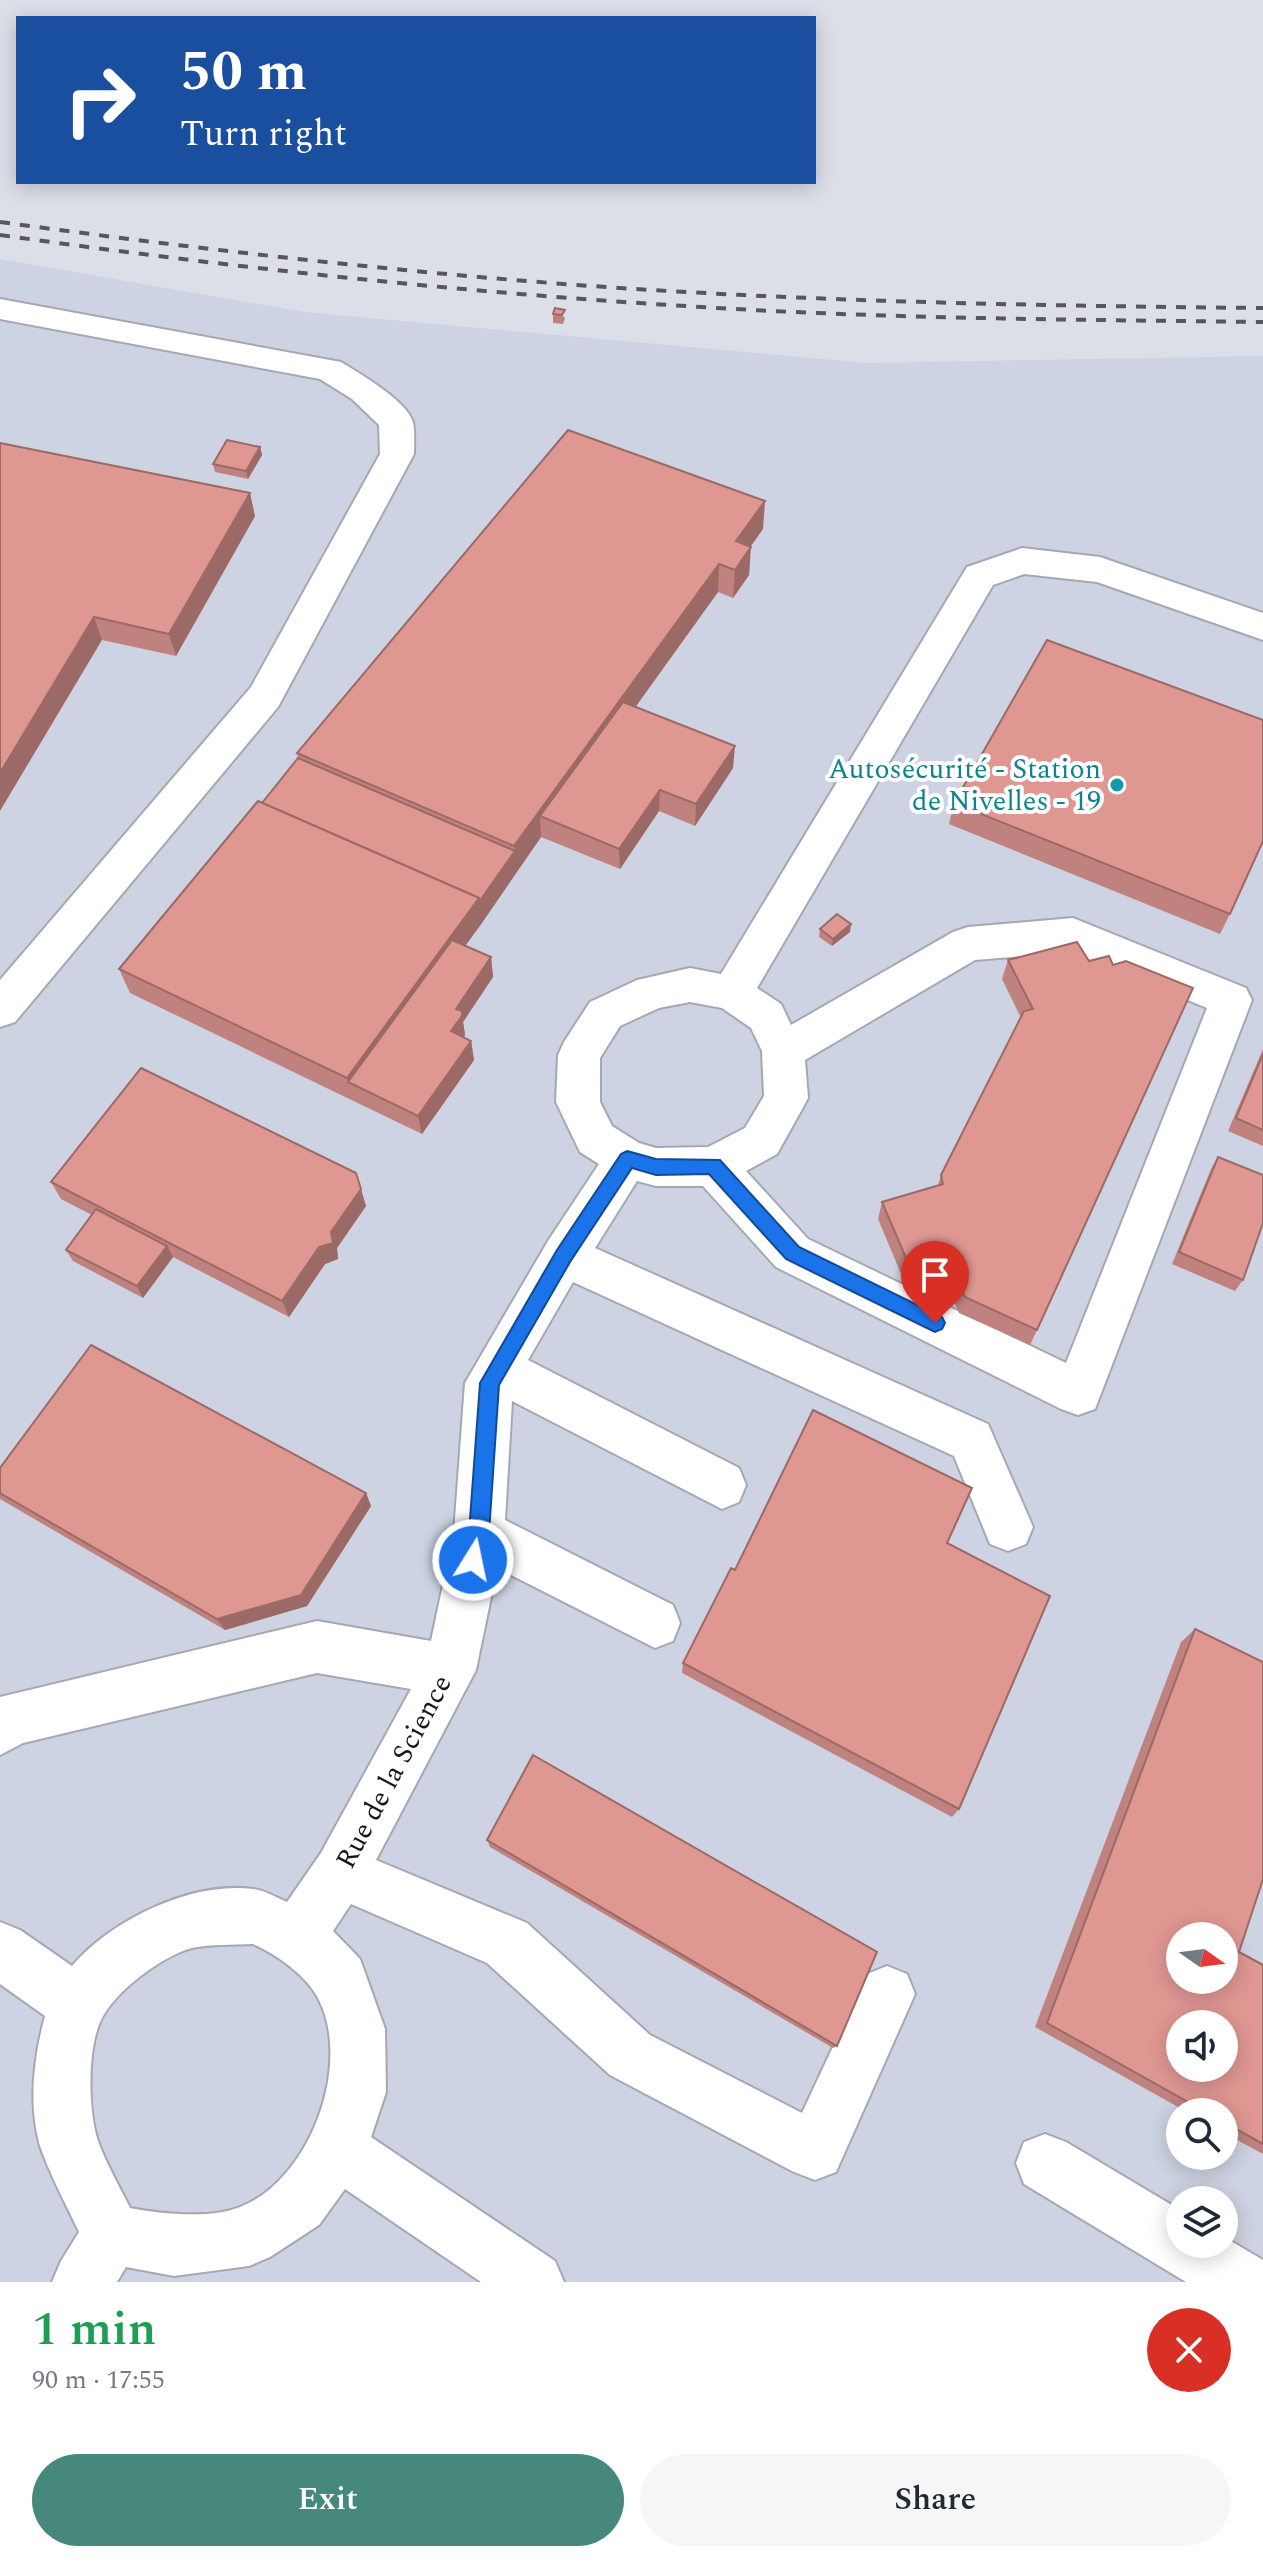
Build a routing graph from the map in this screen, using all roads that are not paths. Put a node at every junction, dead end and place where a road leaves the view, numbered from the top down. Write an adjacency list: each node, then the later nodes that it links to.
1 (0, 309): 4 (street)
2 (1263, 627): 3 (street)
3 (732, 993): 5 (street); 6 (street)
4 (0, 1010)
5 (783, 1051): 7 (street); 7 (street)
6 (627, 1159): 7 (street); 8 (street, Rue de la Science)
7 (713, 1166)
8 (564, 1256): 9 (street, Rue de la Science); 11 (street)
9 (498, 1369): 10 (street); 12 (street, Rue de la Science)
10 (722, 1485)
11 (1008, 1527)
12 (479, 1533): 13 (street); 14 (street, Rue de la Science)
13 (655, 1623)
14 (450, 1670): 15 (street); 16 (street, Rue de la Science)
15 (0, 1729)
16 (340, 1872): 17 (street, Rue de la Science); 19 (street)
17 (298, 1935): 20 (street); 21 (street)
18 (0, 1950): 20 (street)
19 (887, 1994)
20 (77, 2004): 23 (street)
21 (338, 2149): 23 (street); 24 (street)
22 (1045, 2163): 25 (street)
23 (97, 2259)
24 (534, 2282)
25 (1243, 2282)

